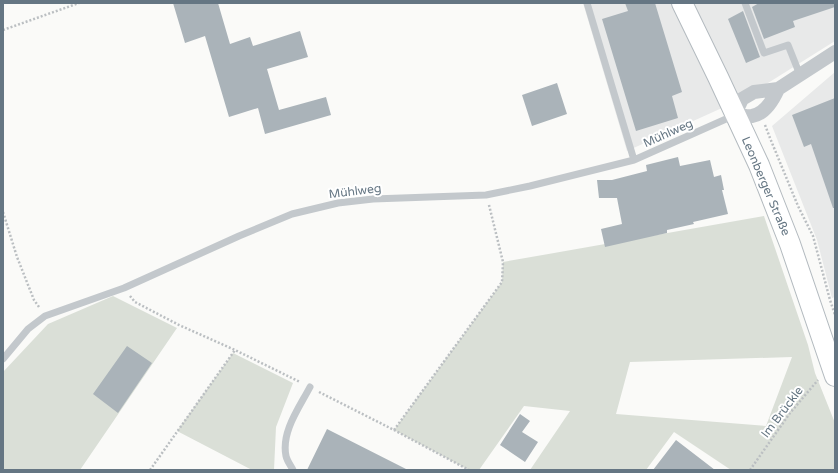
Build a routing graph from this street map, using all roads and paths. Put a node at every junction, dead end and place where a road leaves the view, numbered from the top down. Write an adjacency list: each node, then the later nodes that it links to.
1 (79, 3): 5 (path)
2 (587, 3): 11 (lane)
3 (682, 3): 10 (main road, Leonberger Straße)
4 (745, 3): 7 (lane)
5 (3, 30)
6 (835, 52): 7 (street)
7 (800, 75): 8 (street)
8 (778, 89): 9 (street); 10 (street)
9 (761, 112): 10 (street); 15 (path)
10 (735, 114): 11 (lane, Mühlweg); 19 (main road, Leonberger Straße)
11 (634, 160): 12 (lane, Mühlweg)
12 (486, 195): 14 (lane, Mühlweg); 21 (path)
13 (3, 212): 16 (path)
14 (124, 288): 16 (lane, Mühlweg); 17 (path)
15 (835, 315)
16 (45, 316): 18 (lane, Mühlweg)
17 (235, 350): 20 (path); 22 (path)
18 (3, 359)
19 (834, 373): 25 (path, Im Brückle)
20 (310, 387): 21 (path); 23 (lane)
21 (394, 430): 24 (path)
22 (150, 470)
23 (293, 470)
24 (469, 470)
25 (750, 470)

